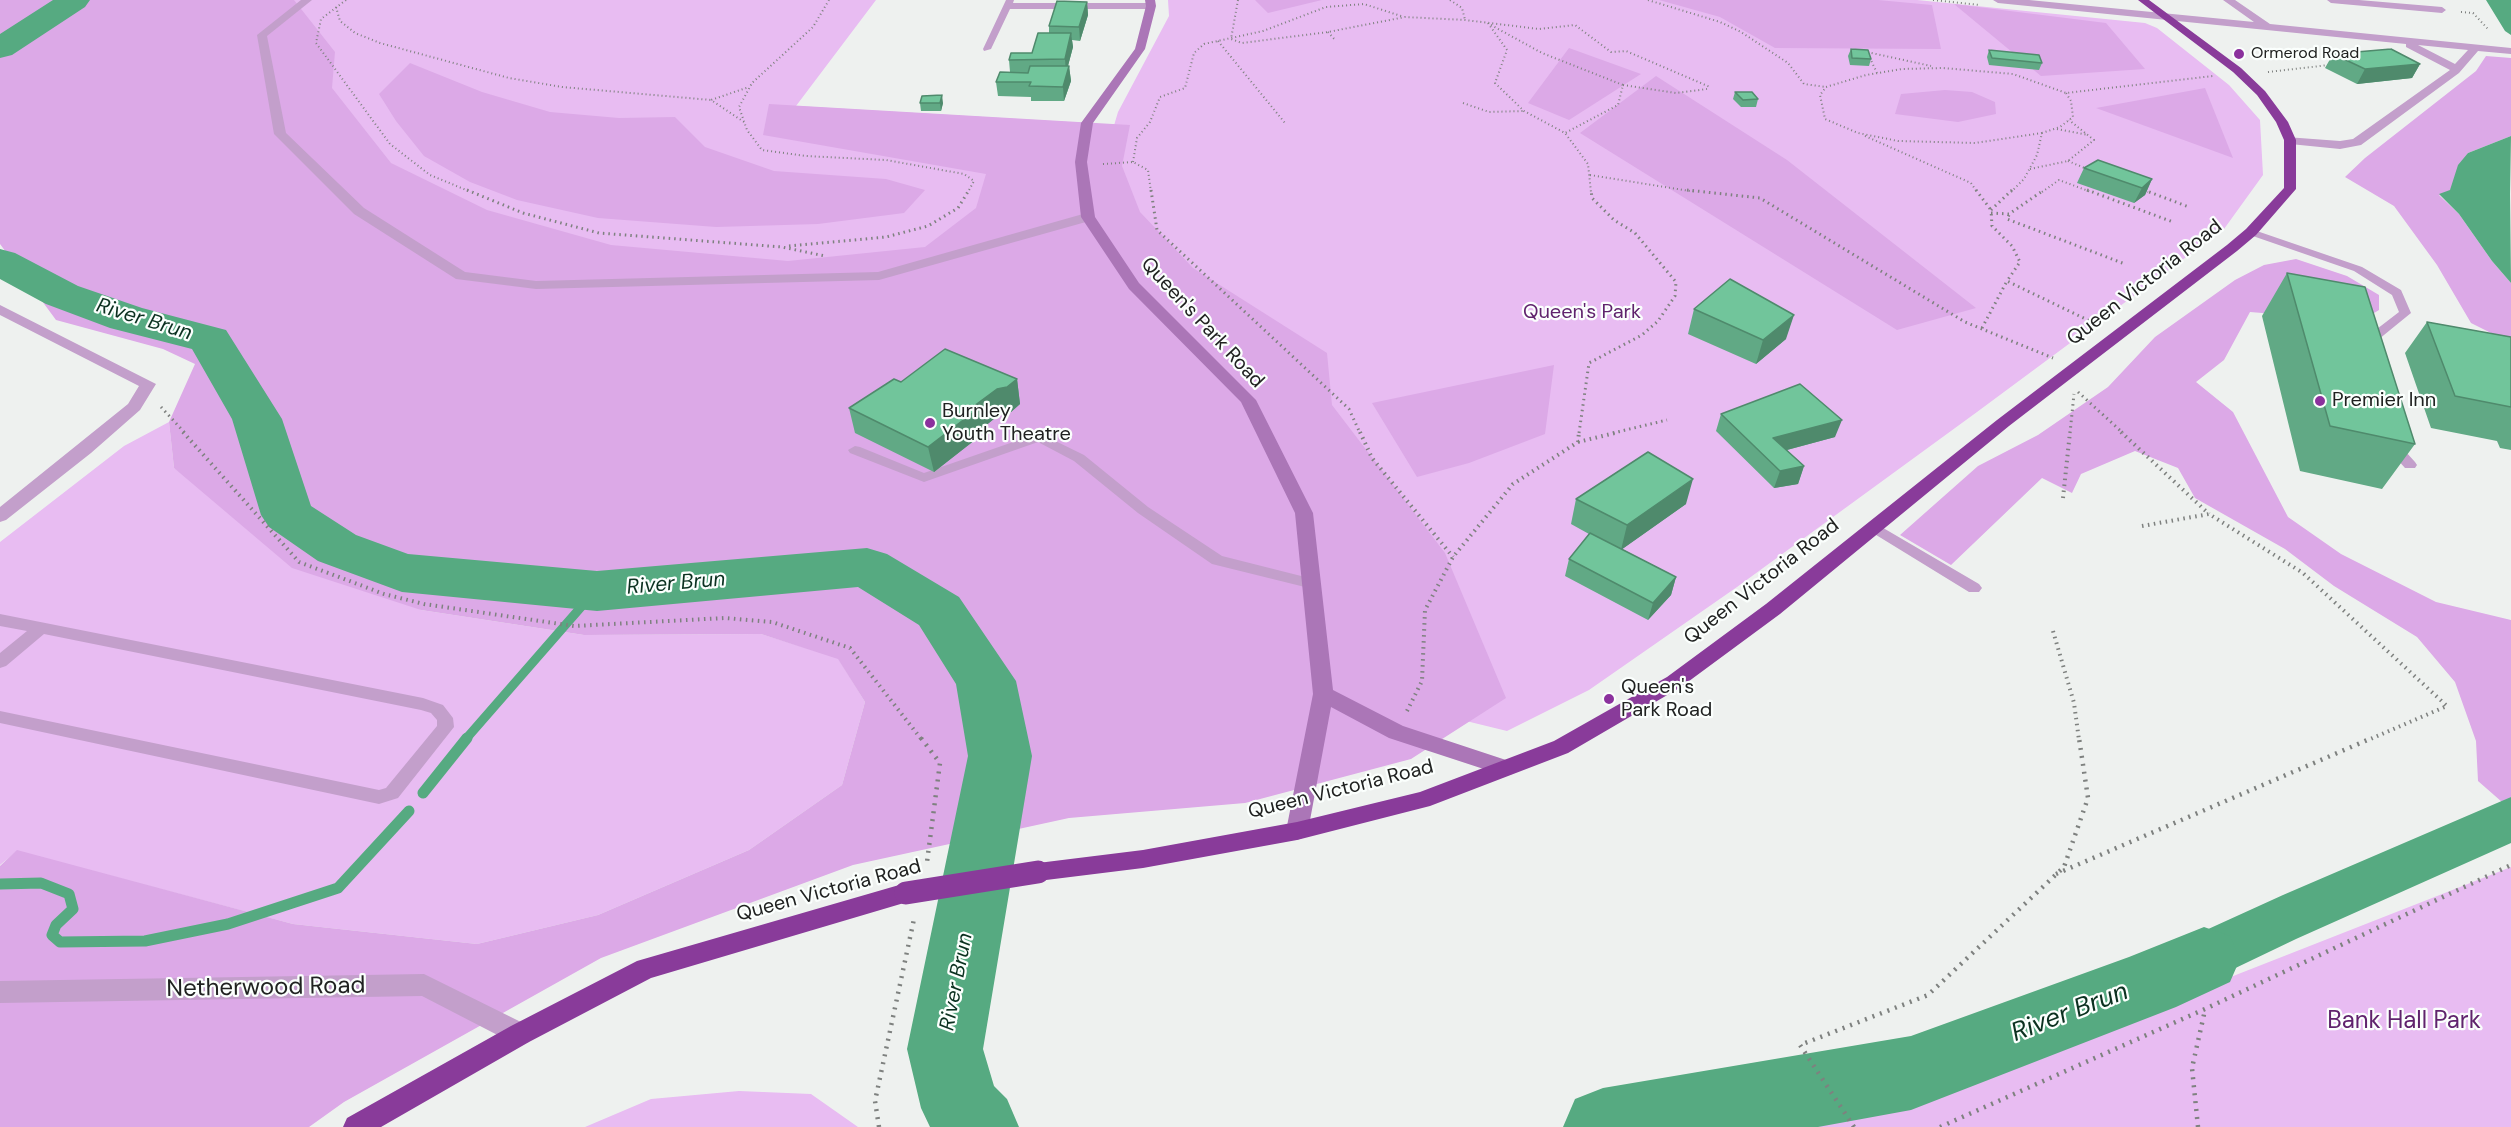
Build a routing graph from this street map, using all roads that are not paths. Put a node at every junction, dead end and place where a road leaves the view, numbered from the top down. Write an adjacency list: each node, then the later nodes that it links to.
1 (307, 0): 17 (street)
2 (1998, 0): 9 (street)
3 (2143, 0): 9 (highway, Queen Victoria Road)
4 (2228, 0): 10 (street)
5 (2331, 0): 8 (lane)
6 (1009, 3): 7 (lane); 13 (lane)
7 (1151, 3): 17 (street, Queen's Park Road)
8 (2442, 10)
9 (2166, 17): 10 (street); 16 (highway, Queen Victoria Road)
10 (2269, 27): 11 (street)
11 (2400, 40): 12 (street); 15 (street)
12 (2476, 47): 14 (street); 15 (street)
13 (987, 48)
14 (2510, 50)
15 (2457, 69): 16 (street)
16 (2290, 140): 18 (highway, Queen Victoria Road)
17 (1088, 217): 26 (street, Queen's Park Road)
18 (2252, 232): 20 (lane); 25 (highway, Queen Victoria Road)
19 (0, 309): 24 (street)
20 (2364, 357)
21 (2386, 431): 23 (lane)
22 (855, 450): 26 (lane)
23 (2410, 465)
24 (0, 516)
25 (1873, 527): 27 (lane); 33 (highway, Queen Victoria Road)
26 (1313, 584): 31 (street, Queen's Park Road)
27 (1974, 588)
28 (0, 620): 29 (lane)
29 (41, 628): 30 (lane); 32 (lane)
30 (0, 662)
31 (1323, 694): 33 (street); 34 (street, Queen's Park Road)
32 (0, 717)
33 (1505, 768): 34 (highway, Queen Victoria Road)
34 (1297, 831): 36 (highway, Queen Victoria Road, bridge)
35 (0, 992): 36 (street, Netherwood Road)
36 (519, 1034): 37 (highway, Queen Victoria Road)
37 (356, 1127)

